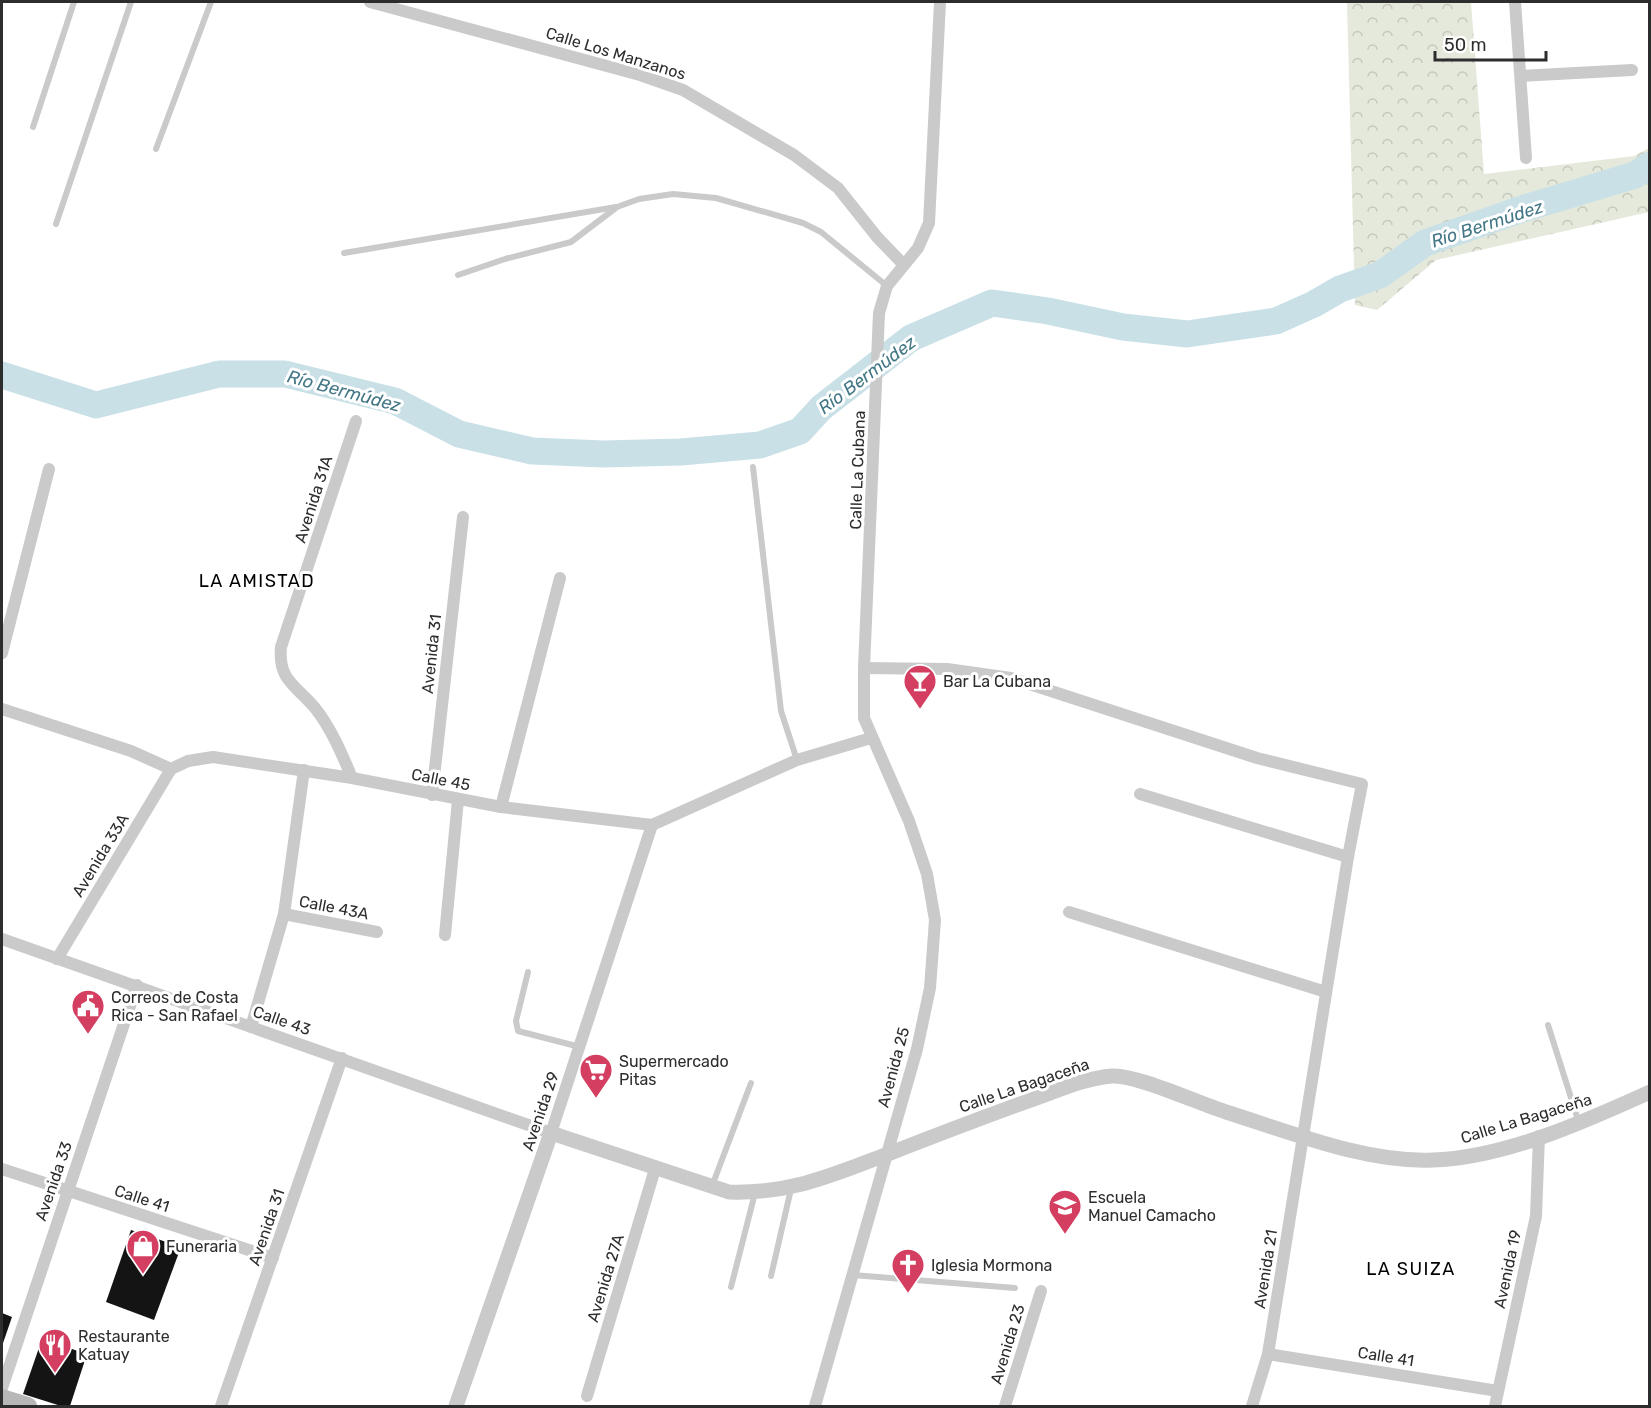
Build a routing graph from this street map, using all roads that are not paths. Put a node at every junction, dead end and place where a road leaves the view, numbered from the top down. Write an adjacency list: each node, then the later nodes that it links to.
1 (74, 2): 9 (lane)
2 (131, 2): 13 (lane)
3 (211, 2): 10 (lane)
4 (370, 2): 15 (street, Calle Los Manzanos)
5 (940, 2): 15 (street, Calle La Cubana)
6 (1515, 2): 8 (street)
7 (1632, 70): 8 (street)
8 (1521, 76): 11 (street)
9 (33, 126)
10 (156, 149)
11 (1526, 158)
12 (617, 207): 14 (lane); 16 (lane); 17 (lane)
13 (56, 224)
14 (344, 253)
15 (903, 264): 17 (street, Calle La Cubana)
16 (458, 275)
17 (887, 286): 24 (street, Calle La Cubana)
18 (356, 421): 30 (street, Avenida 31A)
19 (753, 468): 27 (lane)
20 (49, 469): 23 (street)
21 (463, 518): 32 (street, Avenida 31)
22 (560, 578): 34 (street)
23 (2, 653)
24 (864, 668): 26 (street, Calle La Cubana); 36 (street, Avenida 21)
25 (2, 709): 28 (street)
26 (871, 738): 27 (street); 56 (street, Avenida 25)
27 (797, 760): 35 (street)
28 (171, 769): 29 (street, Calle 45); 42 (street, Avenida 33A)
29 (304, 770): 30 (street, Calle 45); 38 (street)
30 (352, 778): 32 (street, Calle 45)
31 (1140, 794): 36 (street)
32 (432, 795): 33 (street, Calle 45)
33 (458, 800): 34 (street, Calle 45); 40 (street)
34 (501, 807): 35 (street, Calle 45)
35 (652, 825): 48 (street, Avenida 29)
36 (1348, 857): 45 (street, Avenida 21)
37 (1069, 912): 45 (street)
38 (284, 914): 39 (street, Calle 43A); 47 (street)
39 (377, 932)
40 (445, 935)
41 (2, 939): 42 (street, Calle 43)
42 (57, 958): 44 (street, Calle 43)
43 (528, 972): 48 (lane)
44 (137, 985): 47 (street, Calle 43); 61 (street, Avenida 33)
45 (1326, 992): 54 (street, Avenida 21)
46 (1548, 1025): 52 (lane)
47 (251, 1027): 49 (street, Calle 43)
48 (581, 1048): 53 (street, Avenida 29)
49 (342, 1058): 53 (street, Calle 43); 63 (street, Avenida 31)
50 (751, 1083): 59 (lane)
51 (1650, 1092): 52 (street, Calle La Bagaceña)
52 (1580, 1124): 55 (street, Calle La Bagaceña)
53 (551, 1133): 58 (street, Calle La Bagaceña); 76 (street, Avenida 29)
54 (1303, 1136): 55 (street, Calle La Bagaceña); 56 (street, Calle La Bagaceña); 69 (street, Avenida 21)
55 (1539, 1136): 71 (street, Avenida 19)
56 (886, 1155): 60 (street, Calle La Bagaceña); 64 (street, Avenida 25)
57 (2, 1169): 61 (street, Calle 41)
58 (655, 1169): 59 (street, Calle La Bagaceña); 72 (street, Avenida 27A)
59 (711, 1186): 62 (street, Calle La Bagaceña)
60 (792, 1188): 62 (street, Calle La Bagaceña); 65 (lane)
61 (67, 1191): 63 (street, Calle 41); 70 (street, Avenida 33)
62 (755, 1193): 66 (lane)
63 (273, 1258): 75 (street, Avenida 31)
64 (852, 1275): 67 (lane); 77 (street, Avenida 25)
65 (771, 1276)
66 (731, 1287)
67 (1015, 1288)
68 (1041, 1291): 78 (street, Avenida 23)
69 (1268, 1354): 71 (street, Calle 41); 79 (street, Avenida 21)
70 (2, 1388)
71 (1498, 1391): 80 (street, Avenida 19)
72 (587, 1396)
73 (2, 1398): 74 (main road)
74 (28, 1407)
75 (221, 1407)
76 (456, 1407)
77 (815, 1407)
78 (1005, 1407)
79 (1252, 1407)
80 (1495, 1407)

